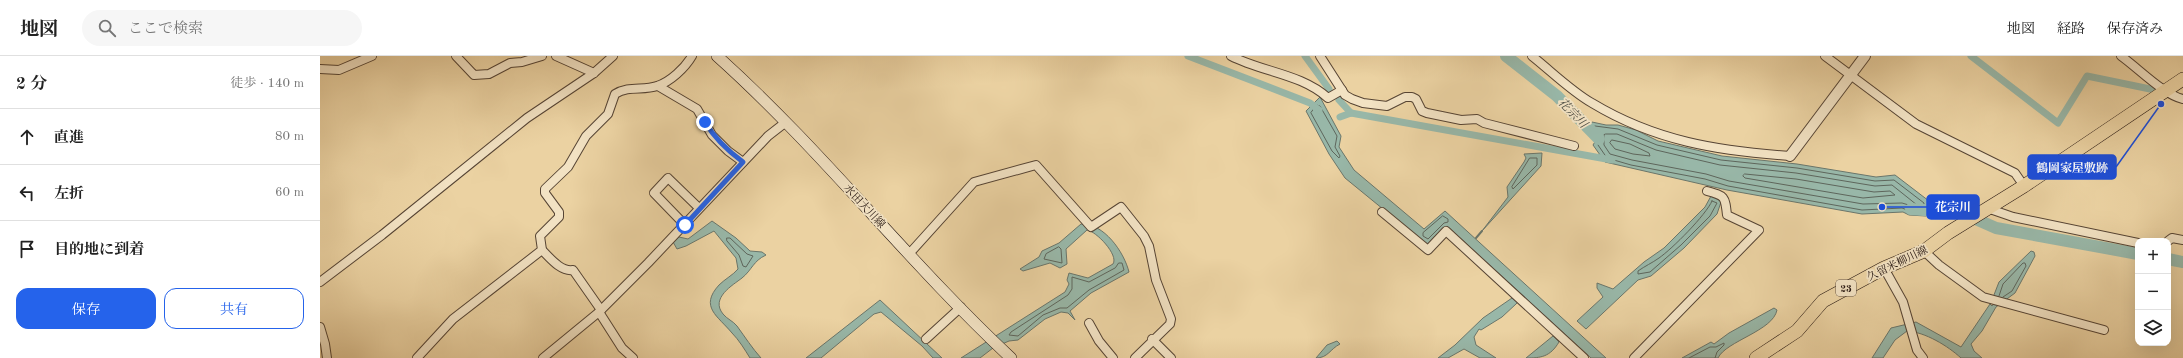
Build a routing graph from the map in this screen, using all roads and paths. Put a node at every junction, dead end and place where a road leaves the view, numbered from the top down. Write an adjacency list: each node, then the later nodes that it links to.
1 (372, 56): 14 (street)
2 (456, 56): 3 (street)
3 (542, 56)
4 (556, 56): 15 (street)
5 (613, 56): 15 (street)
6 (692, 56): 18 (street)
7 (717, 56): 22 (main road, 水田大川線)
8 (1231, 56): 19 (street)
9 (1320, 56): 19 (street)
10 (1532, 56): 24 (street)
11 (1825, 56): 16 (street)
12 (1865, 56): 16 (street)
13 (2121, 56): 20 (street)
14 (320, 69)
15 (594, 73): 39 (street)
16 (1850, 75): 24 (street); 26 (street)
17 (2183, 79): 20 (main road, 久留米柳川線 / 23)
18 (658, 86): 25 (street); 35 (street)
19 (1342, 90): 23 (street)
20 (2165, 91): 21 (street); 26 (main road, 久留米柳川線 / 23)
21 (2183, 99)
22 (786, 122): 25 (street); 37 (main road, 水田大川線)
23 (1574, 146)
24 (1790, 156)
25 (743, 162): 28 (street)
26 (2024, 186): 29 (main road, 久留米柳川線 / 23)
27 (1707, 191): 57 (street)
28 (699, 208): 31 (street); 31 (street)
29 (1984, 211): 34 (street); 36 (main road, 久留米柳川線 / 23)
30 (1382, 212): 56 (street)
31 (685, 225): 41 (street)
32 (2171, 239): 33 (street)
33 (2183, 240)
34 (2135, 242)
35 (542, 250): 41 (street); 49 (street)
36 (1924, 251): 38 (main road, 久留米柳川線 / 23); 44 (street)
37 (909, 254): 40 (main road, 水田大川線); 46 (street)
38 (1884, 268): 58 (main road, 久留米柳川線 / 23); 59 (street)
39 (320, 282)
40 (961, 307): 45 (street); 52 (main road, 水田大川線)
41 (600, 311): 50 (street); 51 (street)
42 (1089, 323): 53 (street)
43 (320, 327): 47 (street)
44 (2104, 330)
45 (926, 339)
46 (1152, 339): 54 (street); 55 (street)
47 (322, 343): 48 (street)
48 (326, 358)
49 (418, 358)
50 (543, 358)
51 (633, 358)
52 (1011, 358)
53 (1113, 358)
54 (1135, 358)
55 (1171, 358)
56 (1584, 358)
57 (1634, 358)
58 (1756, 358)
59 (1923, 358)

